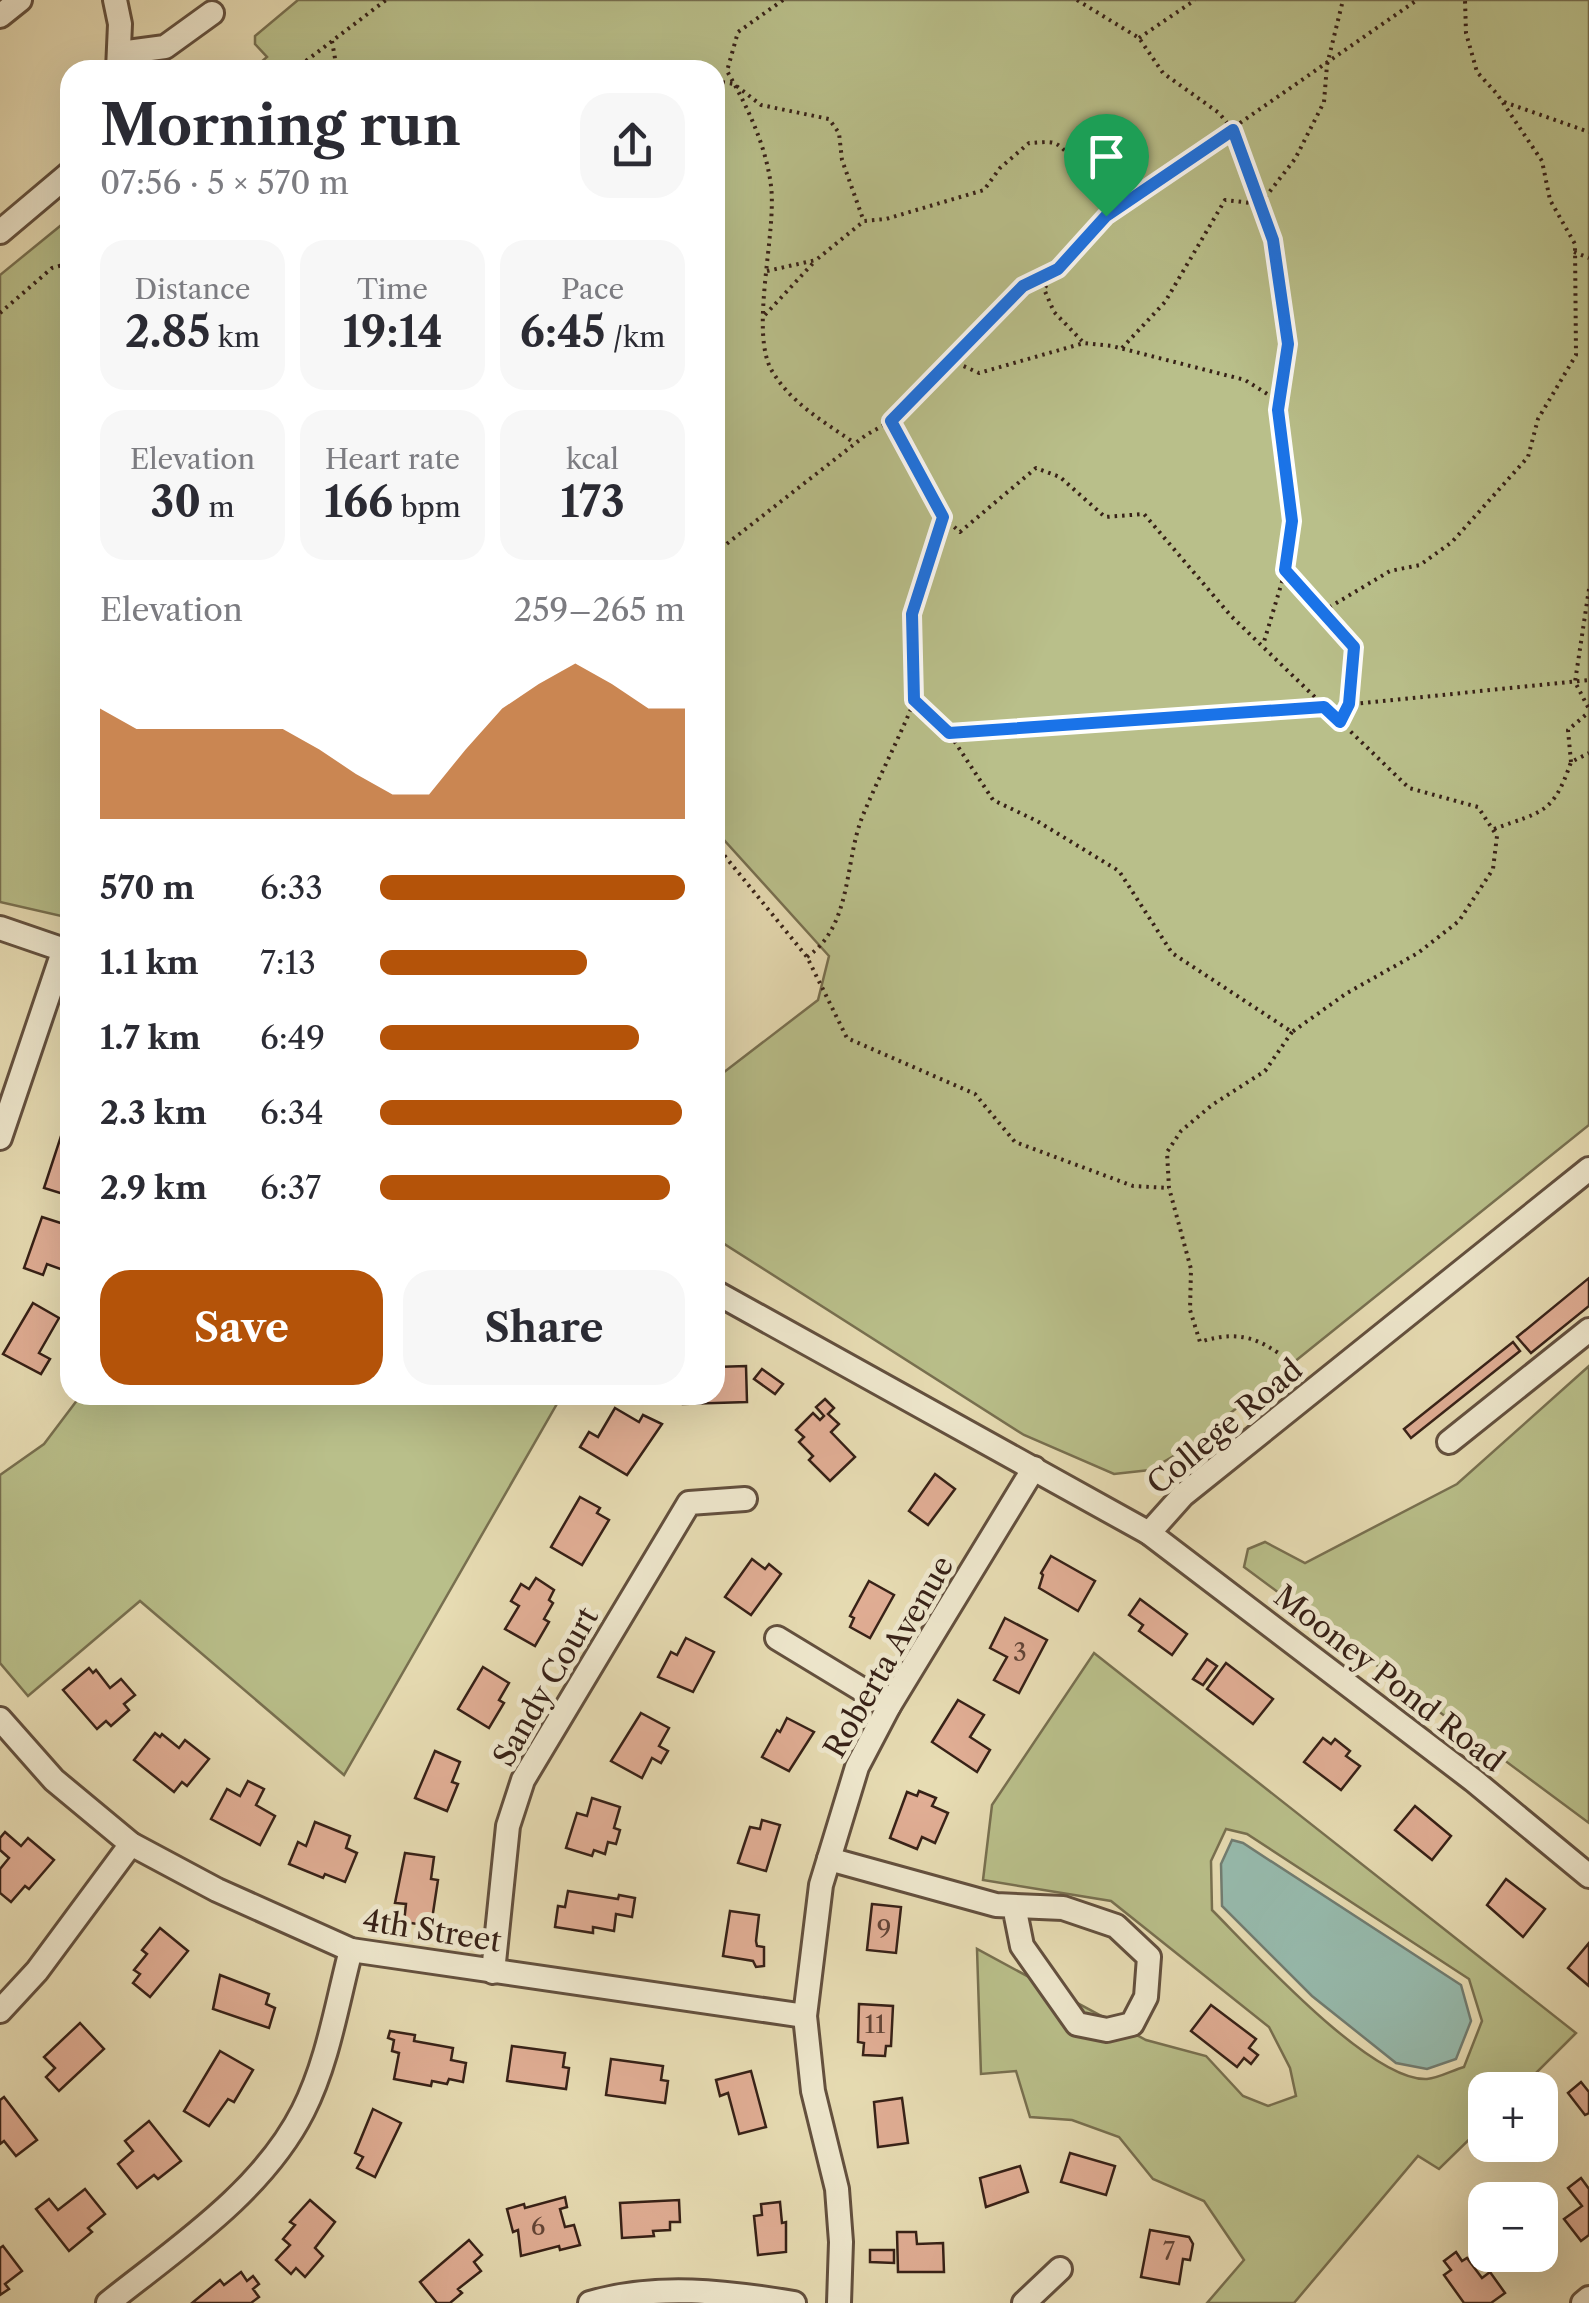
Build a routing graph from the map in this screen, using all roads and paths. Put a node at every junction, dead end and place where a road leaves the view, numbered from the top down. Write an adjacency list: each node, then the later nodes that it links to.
1 (20, 0): 11 (street)
2 (115, 0): 14 (street)
3 (386, 0): 13 (path)
4 (782, 0): 20 (path)
5 (1077, 0): 12 (path)
6 (1195, 0): 12 (path)
7 (1343, 0): 18 (path)
8 (1417, 0): 18 (path)
9 (1465, 0): 21 (path)
10 (212, 13): 15 (street)
11 (0, 16)
12 (1139, 38): 22 (path)
13 (332, 41): 16 (path); 17 (path)
14 (119, 60)
15 (125, 60)
16 (307, 60)
17 (335, 60)
18 (1327, 65): 22 (path); 25 (path)
19 (725, 83): 20 (path)
20 (734, 84): 27 (path); 34 (path)
21 (1503, 102): 23 (path); 29 (path)
22 (1233, 130): 25 (path); 26 (path)
23 (1589, 132)
24 (60, 181): 28 (street)
25 (1260, 204): 38 (path); 40 (path)
26 (1106, 216): 27 (path); 33 (path)
27 (864, 221): 31 (path)
28 (0, 232)
29 (1574, 252): 30 (path); 47 (path)
30 (1589, 258)
31 (816, 260): 34 (path); 36 (path)
32 (60, 266): 35 (path)
33 (1058, 269): 37 (path); 39 (path)
34 (767, 270): 36 (path)
35 (0, 313)
36 (765, 315): 42 (path)
37 (1084, 343): 38 (path); 39 (path)
38 (1122, 348): 40 (path)
39 (950, 360): 41 (path)
40 (1280, 402): 45 (path)
41 (891, 421): 42 (path); 43 (path)
42 (855, 443): 44 (path)
43 (943, 517): 48 (path); 51 (path)
44 (725, 545)
45 (1285, 570): 47 (path); 48 (path)
46 (1589, 589): 50 (path)
47 (1324, 611): 52 (path)
48 (1262, 646): 53 (path)
49 (1589, 680): 50 (path)
50 (1575, 682): 52 (path); 54 (path)
51 (914, 700): 56 (path); 63 (path)
52 (1349, 704): 53 (path); 55 (path)
53 (1324, 707): 55 (path); 56 (path)
54 (1589, 710): 58 (path)
55 (1340, 722): 59 (path)
56 (949, 733): 65 (path)
57 (1589, 753): 58 (path)
58 (1571, 762): 59 (path)
59 (1492, 829): 65 (path)
60 (725, 856): 63 (path)
61 (0, 928): 62 (street)
62 (60, 949)
63 (807, 956): 68 (path)
64 (60, 971): 66 (street)
65 (1292, 1032): 68 (path)
66 (0, 1138)
67 (1589, 1169): 71 (street, College Road)
68 (1169, 1188): 71 (path)
69 (725, 1298): 73 (street, College Road)
70 (1589, 1330): 72 (street)
71 (1321, 1384): 75 (street, College Road)
72 (1449, 1442)
73 (1034, 1468): 75 (street, College Road); 77 (street, Roberta Avenue)
74 (746, 1499): 84 (street, Sandy Court)
75 (1149, 1534): 81 (street, Mooney Pond Road)
76 (777, 1638): 77 (street)
77 (889, 1706): 80 (street, Roberta Avenue)
78 (0, 1719): 79 (street, 4th Street)
79 (132, 1844): 83 (street, 4th Street); 85 (street)
80 (828, 1858): 82 (street); 86 (street, Roberta Avenue)
81 (1589, 1876)
82 (1014, 1906): 82 (street)
83 (351, 1950): 84 (street, 4th Street); 89 (street)
84 (494, 1972): 86 (street, 4th Street)
85 (0, 2011)
86 (805, 2016): 92 (street, Roberta Avenue)
87 (1060, 2269): 93 (street)
88 (1589, 2298): 94 (street)
89 (108, 2303)
90 (590, 2303): 91 (street)
91 (794, 2303)
92 (839, 2303)
93 (1024, 2303)
94 (1583, 2303)

